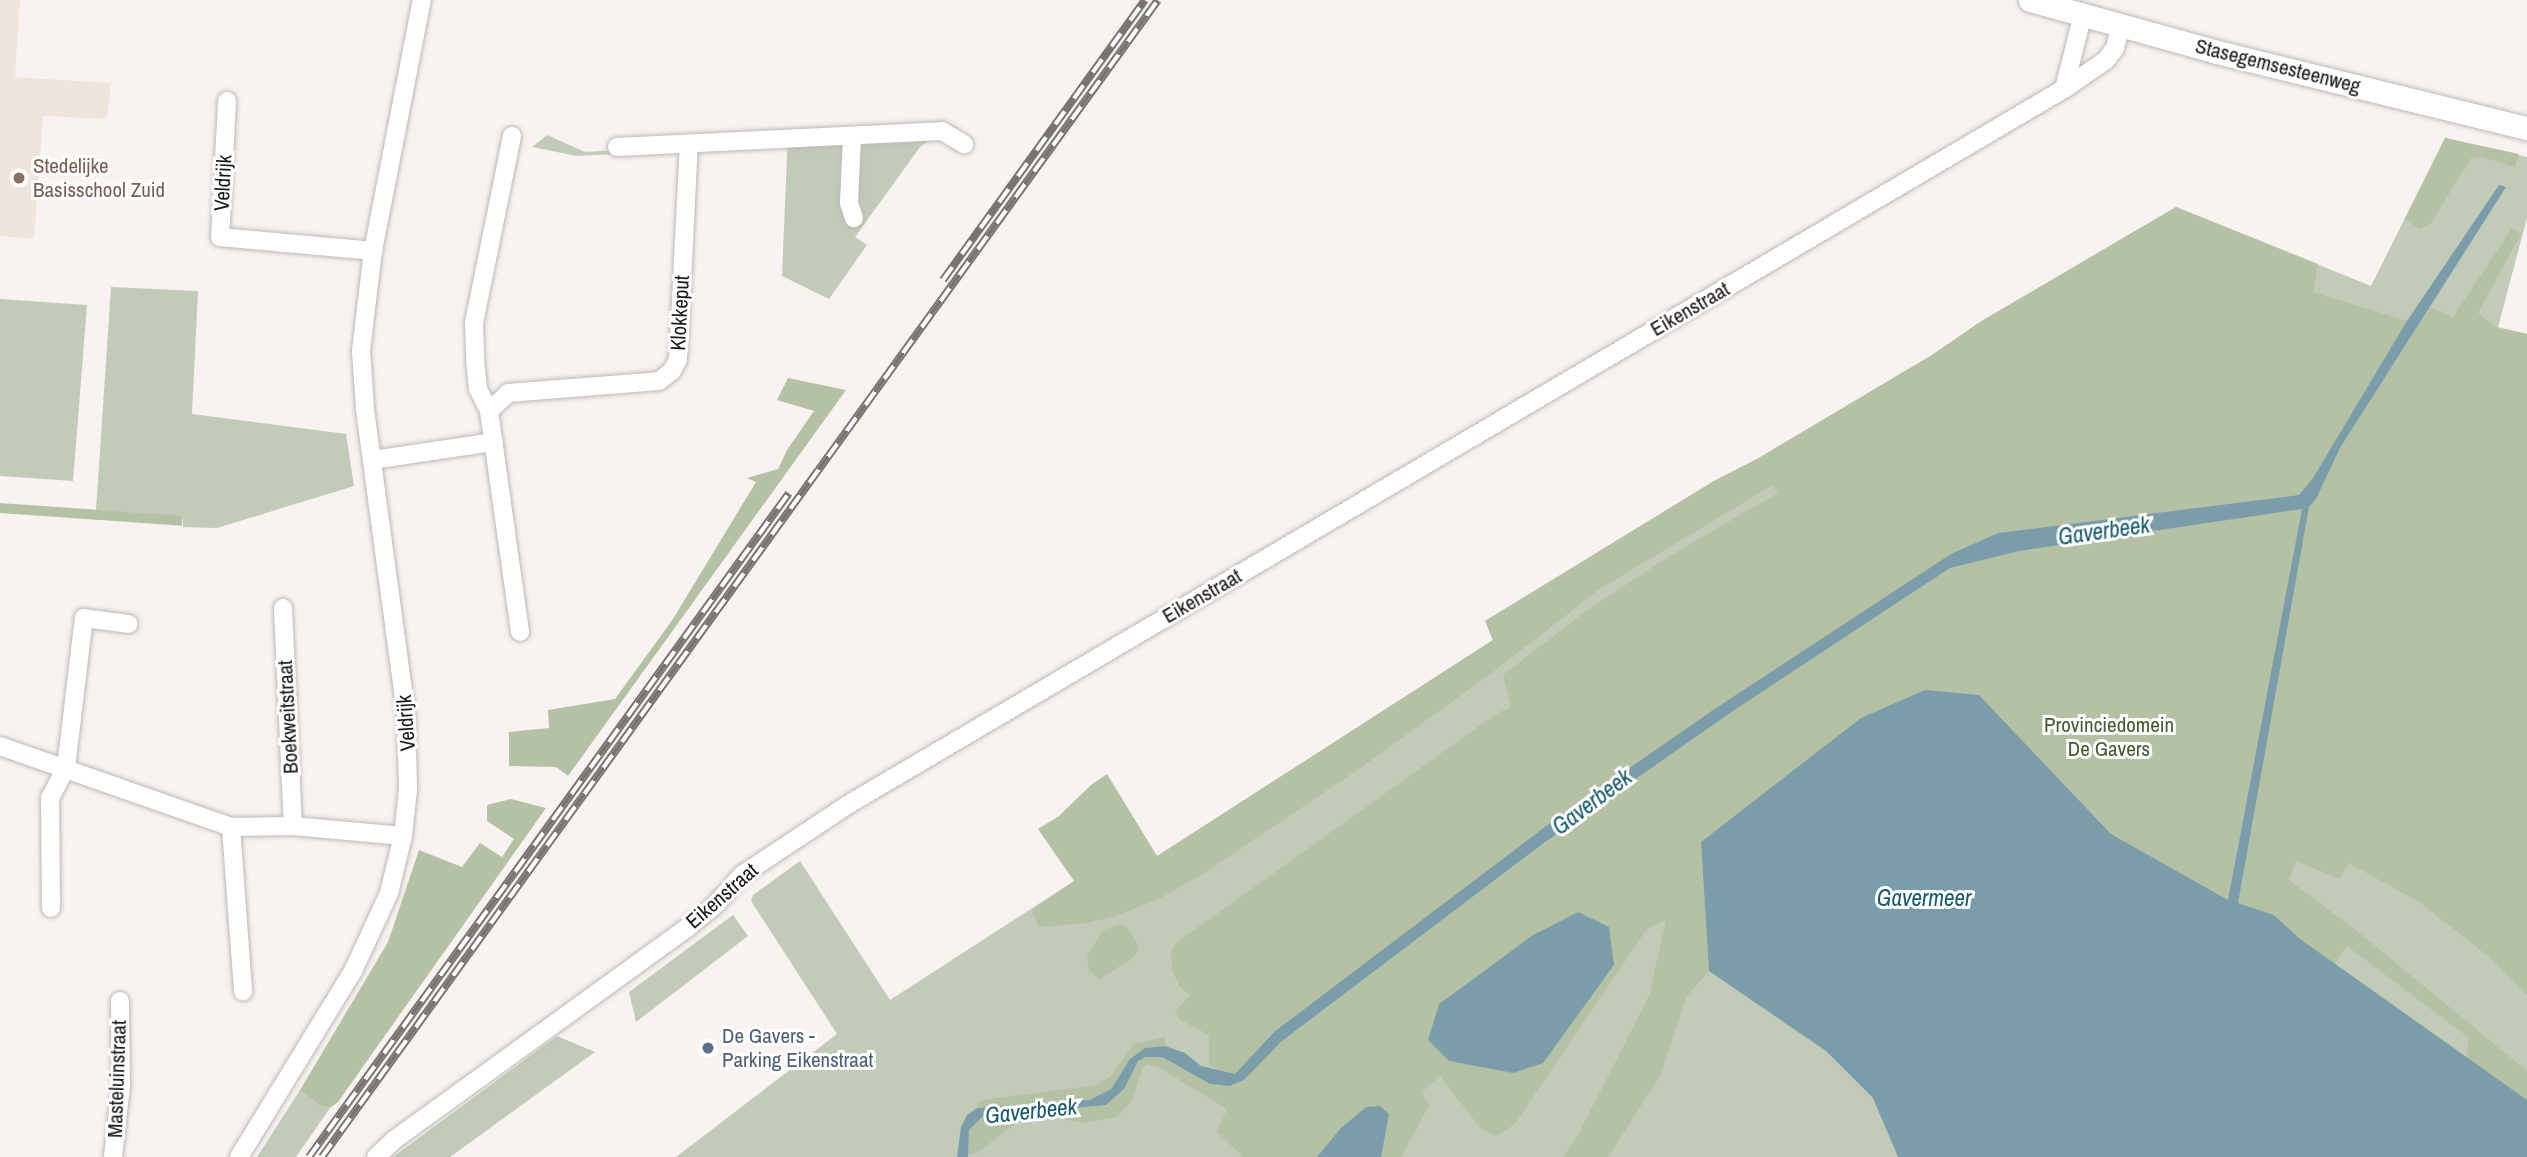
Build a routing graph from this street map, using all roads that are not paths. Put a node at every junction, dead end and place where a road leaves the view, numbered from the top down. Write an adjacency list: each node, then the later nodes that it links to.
1 (422, 0): 14 (street, Veldrijk)
2 (2030, 0): 3 (street, Stasegemsesteenweg)
3 (2083, 14): 4 (street, Stasegemsesteenweg); 5 (street)
4 (2121, 24): 5 (street, Eikenstraat); 7 (street, Stasegemsesteenweg)
5 (2064, 89): 31 (street, Eikenstraat)
6 (227, 101): 14 (street, Veldrijk)
7 (2527, 128)
8 (512, 136): 15 (street)
9 (852, 137): 10 (street); 11 (street); 13 (street)
10 (689, 144): 12 (street); 15 (street, Klokkeput)
11 (964, 144)
12 (617, 147)
13 (854, 218)
14 (373, 251): 17 (street, Veldrijk)
15 (489, 411): 16 (street)
16 (494, 442): 17 (street); 20 (street)
17 (372, 460): 25 (street, Veldrijk)
18 (283, 608): 23 (street, Boekweitstraat)
19 (129, 624): 22 (street)
20 (520, 632)
21 (0, 746): 22 (street)
22 (66, 768): 24 (street); 26 (street)
23 (293, 826): 24 (street); 25 (street)
24 (231, 827): 27 (street)
25 (403, 836): 30 (street, Veldrijk)
26 (51, 908)
27 (243, 992)
28 (120, 1001): 29 (street, Masteluinstraat)
29 (113, 1157)
30 (239, 1157)
31 (376, 1157)

